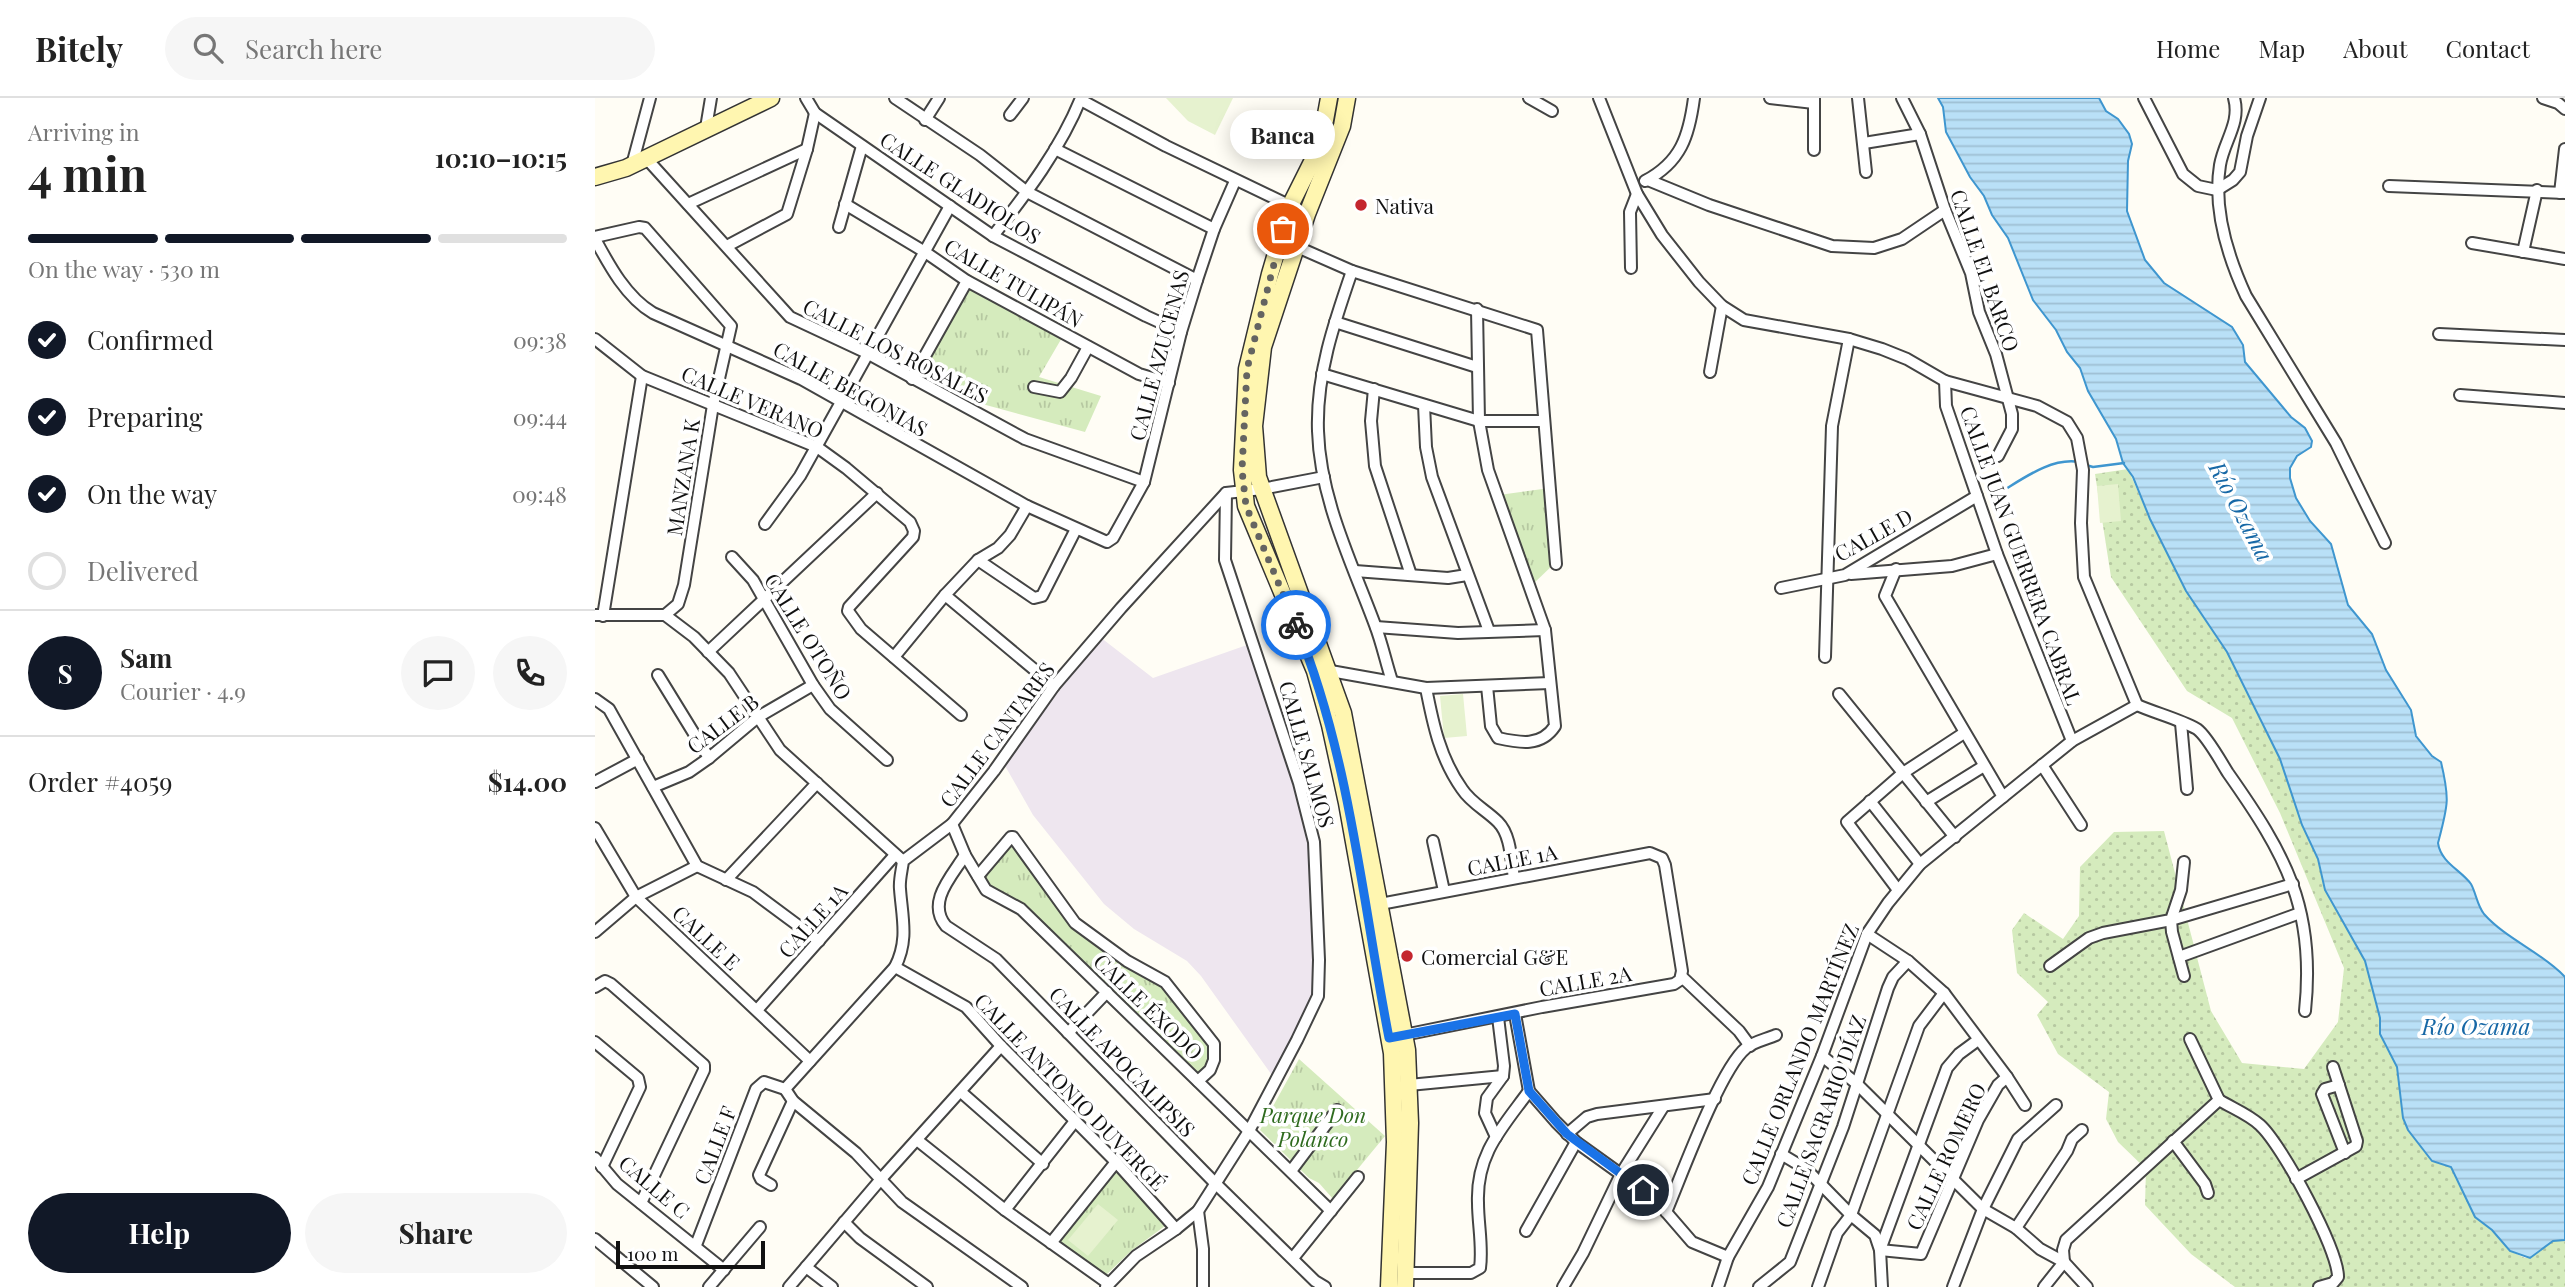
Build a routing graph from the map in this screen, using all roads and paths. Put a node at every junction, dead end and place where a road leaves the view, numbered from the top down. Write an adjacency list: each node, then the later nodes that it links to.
1 (650, 98): 35 (street)
2 (711, 98): 27 (street)
3 (771, 98): 27 (main road)
4 (806, 98): 24 (street, CALLE GLADIOLOS)
5 (895, 98): 26 (street)
6 (939, 98): 26 (street)
7 (1023, 98): 25 (street)
8 (1329, 98): 49 (main road)
9 (1347, 98): 51 (main road)
10 (1529, 98): 23 (street)
11 (1599, 98): 41 (street)
12 (1694, 98): 38 (street)
13 (1770, 98): 21 (street)
14 (1858, 98): 29 (street)
15 (1902, 98): 28 (street, CALLE EL BARCO)
16 (2144, 98): 42 (street)
17 (2234, 98): 42 (street)
18 (2260, 98): 42 (street)
19 (2543, 98): 22 (street)
20 (1081, 99): 32 (street); 39 (street)
21 (1814, 100): 34 (street)
22 (2565, 109)
23 (1552, 111)
24 (815, 113): 30 (street, CALLE GLADIOLOS); 31 (street)
25 (1010, 115)
26 (925, 120): 44 (street)
27 (706, 128): 35 (main road)
28 (1920, 134): 29 (street); 50 (street, CALLE EL BARCO)
29 (1864, 143): 36 (street)
30 (862, 146): 47 (street); 48 (street, CALLE GLADIOLOS)
31 (807, 149): 46 (street); 57 (street)
32 (1055, 149): 44 (street); 53 (street)
33 (2565, 149): 45 (street)
34 (1814, 150)
35 (639, 161): 37 (main road); 46 (street, CALLE LOS ROSALES)
36 (1866, 172)
37 (595, 177)
38 (1649, 180): 41 (street); 50 (street)
39 (1235, 181): 49 (street); 53 (street, CALLE AZUCENAS)
40 (2389, 186): 43 (street)
41 (1636, 190): 62 (street); 66 (street)
42 (2217, 190): 107 (street)
43 (2537, 190): 45 (street); 60 (street)
44 (1027, 192): 54 (street); 64 (street)
45 (2563, 193)
46 (688, 204): 57 (street, CALLE LOS ROSALES)
47 (845, 204): 52 (street); 59 (street, CALLE TULIPÁN)
48 (950, 206): 54 (street, CALLE GLADIOLOS); 59 (street)
49 (1290, 206): 51 (street); 99 (main road)
50 (1945, 210): 87 (street, CALLE EL BARCO)
51 (1307, 214): 58 (main road)
52 (839, 227)
53 (1214, 229): 64 (street, CALLE AZUCENAS)
54 (993, 236): 69 (street, CALLE GLADIOLOS)
55 (595, 238): 74 (street, CALLE BEGONIAS); 74 (street, MANZANA K)
56 (2472, 243): 60 (street)
57 (727, 246): 76 (street, CALLE LOS ROSALES)
58 (1295, 246): 63 (street); 98 (main road)
59 (925, 252): 65 (street, CALLE TULIPÁN); 76 (street)
60 (2523, 252): 61 (street)
61 (2565, 259)
62 (1631, 268)
63 (1352, 271): 67 (street); 68 (street)
64 (1197, 280): 69 (street, CALLE AZUCENAS)
65 (967, 281): 75 (street, CALLE TULIPÁN); 81 (street)
66 (1722, 306): 72 (street); 78 (street)
67 (1478, 309): 77 (street); 93 (street)
68 (1335, 322): 77 (street); 79 (street)
69 (1181, 332): 83 (street, CALLE AZUCENAS)
70 (2439, 334): 73 (street)
71 (595, 339): 80 (street, CALLE VERANO)
72 (1849, 339): 82 (street); 117 (street)
73 (2565, 340)
74 (727, 344): 88 (street, CALLE BEGONIAS); 90 (street, MANZANA K)
75 (1087, 347): 83 (street, CALLE TULIPÁN); 84 (street)
76 (867, 353): 81 (street, CALLE LOS ROSALES); 88 (street)
77 (1477, 367): 92 (street)
78 (1710, 372)
79 (1322, 374): 85 (street); 96 (street)
80 (642, 376): 90 (street, CALLE VERANO); 121 (street)
81 (912, 379): 97 (street, CALLE LOS ROSALES)
82 (1945, 381): 87 (street); 102 (street, CALLE JUAN GUERRERA CABRAL)
83 (1168, 383): 97 (street, CALLE AZUCENAS)
84 (1034, 387)
85 (1374, 389): 91 (street); 114 (street)
86 (2460, 395): 89 (street)
87 (2008, 398): 95 (street, CALLE EL BARCO); 139 (street)
88 (841, 402): 94 (street); 103 (street, CALLE BEGONIAS)
89 (2565, 403)
90 (713, 405): 94 (street, CALLE VERANO); 122 (street, MANZANA K)
91 (1424, 405): 92 (street); 115 (street)
92 (1479, 421): 93 (street); 124 (street)
93 (1544, 421): 111 (street)
94 (817, 447): 100 (street, CALLE VERANO); 104 (street)
95 (1998, 456)
96 (1324, 477): 98 (street); 113 (street)
97 (1144, 482): 106 (street, CALLE AZUCENAS)
98 (1262, 489): 99 (street); 129 (main road)
99 (1243, 490): 101 (street); 129 (main road)
100 (877, 493): 120 (street); 127 (street, CALLE VERANO)
101 (1226, 493): 135 (street, CALLE CANTARES); 225 (street, CALLE SALMOS)
102 (1977, 496): 108 (street, CALLE JUAN GUERRERA CABRAL); 116 (street, CALLE D)
103 (1027, 506): 105 (street, CALLE BEGONIAS); 110 (street)
104 (765, 524)
105 (1076, 529): 106 (street, CALLE BEGONIAS); 110 (street)
106 (1113, 538)
107 (2385, 543)
108 (1997, 554): 112 (street); 144 (street, CALLE JUAN GUERRERA CABRAL)
109 (732, 558): 120 (street, CALLE OTOÑO)
110 (978, 559): 119 (street)
111 (1556, 564)
112 (1896, 569): 116 (street); 143 (street)
113 (1355, 571): 114 (street); 123 (street)
114 (1411, 575): 115 (street)
115 (1467, 575): 125 (street)
116 (1846, 575): 117 (street, CALLE D)
117 (1829, 579): 118 (street, CALLE D); 128 (street)
118 (1781, 588)
119 (945, 595): 127 (street); 135 (street)
120 (764, 599): 126 (street); 133 (street, CALLE OTOÑO)
121 (599, 615): 122 (street)
122 (665, 615): 126 (street)
123 (1376, 627): 125 (street); 131 (street)
124 (1545, 629): 125 (street); 132 (street)
125 (1489, 631)
126 (708, 652): 141 (street)
127 (894, 657): 140 (street, CALLE VERANO)
128 (1825, 657)
129 (1322, 670): 131 (street); 176 (main road)
130 (658, 675): 145 (street)
131 (1392, 681): 136 (street)
132 (1550, 683): 134 (street); 134 (street)
133 (813, 685): 141 (street, CALLE B); 147 (street, CALLE OTOÑO)
134 (1487, 685): 136 (street)
135 (1054, 686): 158 (street, CALLE CANTARES)
136 (1426, 688): 170 (street)
137 (1839, 694): 150 (street)
138 (595, 699): 146 (street)
139 (2137, 705): 142 (street); 144 (street, CALLE ORLANDO MARTÍNEZ)
140 (961, 715)
141 (758, 716): 145 (street, CALLE B); 152 (street)
142 (2181, 723): 154 (street); 172 (street)
143 (1964, 733): 149 (street); 150 (street)
144 (2072, 741): 148 (street, CALLE ORLANDO MARTÍNEZ)
145 (709, 758): 153 (street, CALLE B)
146 (638, 760): 151 (street); 153 (street)
147 (887, 760)
148 (2042, 765): 155 (street, CALLE ORLANDO MARTÍNEZ); 159 (street)
149 (1985, 766): 155 (street); 157 (street)
150 (1903, 773): 156 (street); 157 (street)
151 (595, 782)
152 (817, 783): 165 (street); 171 (street)
153 (653, 787): 168 (street)
154 (2187, 789)
155 (2003, 797): 161 (street, CALLE ORLANDO MARTÍNEZ)
156 (1870, 801): 167 (street); 173 (street)
157 (1926, 802): 161 (street)
158 (953, 824): 164 (street, CALLE ÉXODO); 165 (street, CALLE CANTARES)
159 (2081, 825)
160 (595, 828): 163 (street, CALLE E)
161 (1955, 837): 167 (street, CALLE ORLANDO MARTÍNEZ)
162 (1433, 841): 174 (street)
163 (598, 843): 175 (street, CALLE E)
164 (965, 855): 169 (street, CALLE ÉXODO); 195 (street, CALLE APOCALIPSIS)
165 (899, 858): 181 (street, CALLE 1A); 184 (street)
166 (2184, 862): 178 (street)
167 (1920, 864): 173 (street, CALLE ORLANDO MARTÍNEZ)
168 (697, 866): 171 (street); 175 (street)
169 (978, 876): 189 (street, CALLE ÉXODO); 208 (street)
170 (1514, 878): 174 (street, CALLE 1A); 186 (street, CALLE 1A)
171 (726, 880): 181 (street)
172 (2293, 884): 177 (street); 178 (street)
173 (1898, 890): 180 (street, CALLE ORLANDO MARTÍNEZ)
174 (1444, 891): 176 (street, CALLE 1A)
175 (636, 897): 179 (street); 191 (street, CALLE E)
176 (1373, 905): 197 (main road)
177 (2300, 913): 182 (street); 192 (street)
178 (2171, 920): 182 (street); 185 (street)
179 (595, 932)
180 (1867, 934): 183 (street); 203 (street, CALLE ORLANDO MARTÍNEZ)
181 (819, 941): 191 (street, CALLE 1A)
182 (2179, 957): 187 (street)
183 (1908, 961): 190 (street); 209 (street, CALLE SAGRARIO DÍAZ)
184 (895, 967): 201 (street, CALLE ANTONIO DUVERGÉ); 204 (street)
185 (2050, 967)
186 (1682, 974): 193 (street, CALLE 2A); 202 (street)
187 (2184, 976)
188 (595, 987): 246 (street)
189 (1107, 992): 195 (street); 208 (street, CALLE ÉXODO)
190 (1944, 993): 199 (street); 222 (street)
191 (757, 1010): 204 (street, CALLE E)
192 (2305, 1011)
193 (1515, 1014): 194 (street, CALLE 2A); 213 (street)
194 (1499, 1017): 197 (street, CALLE 2A); 206 (street)
195 (1068, 1033): 242 (street, CALLE APOCALIPSIS)
196 (1776, 1035): 202 (street)
197 (1397, 1036): 210 (main road); 277 (main road)
198 (2190, 1039): 216 (street)
199 (1978, 1040): 207 (street); 230 (street)
200 (595, 1042): 233 (street)
201 (1001, 1046): 214 (street); 223 (street, CALLE ANTONIO DUVERGÉ)
202 (1750, 1046): 215 (street)
203 (1822, 1056): 209 (street); 232 (street, CALLE ORLANDO MARTÍNEZ)
204 (810, 1061): 212 (street)
205 (2333, 1067): 211 (street)
206 (1503, 1076): 210 (street); 226 (street)
207 (2007, 1077): 218 (street); 239 (street, CALLE ROMERO)
208 (1198, 1081): 225 (street, CALLE ÉXODO)
209 (1856, 1083): 222 (street); 243 (street, CALLE SAGRARIO DÍAZ)
210 (1409, 1085): 267 (main road)
211 (2339, 1085): 231 (street); 231 (street)
212 (785, 1089): 217 (street); 260 (street, CALLE F)
213 (1529, 1091): 226 (street); 227 (street)
214 (961, 1092): 228 (street); 235 (street)
215 (1715, 1099): 220 (street); 251 (street)
216 (2219, 1100): 229 (street); 241 (street)
217 (793, 1101): 240 (street); 244 (street)
218 (2025, 1105)
219 (2056, 1105): 247 (street)
220 (1663, 1107): 227 (street); 237 (street)
221 (1337, 1110): 236 (street)
222 (1887, 1113): 230 (street); 252 (street)
223 (1076, 1121): 234 (street, CALLE ANTONIO DUVERGÉ); 235 (street)
224 (2082, 1130): 255 (street)
225 (1249, 1131): 236 (street, CALLE ÉXODO); 242 (street, CALLE SALMOS)
226 (1496, 1137): 267 (street)
227 (1572, 1138): 237 (street); 257 (street)
228 (917, 1140): 240 (street); 248 (street)
229 (2173, 1142): 245 (street); 264 (street)
230 (1919, 1144): 239 (street); 261 (street)
231 (2345, 1153): 241 (street)
232 (1781, 1154): 243 (street); 262 (street, CALLE ORLANDO MARTÍNEZ)
233 (599, 1162): 246 (street, CALLE C)
234 (1116, 1162): 256 (street, CALLE ANTONIO DUVERGÉ); 259 (street)
235 (1043, 1164): 248 (street)
236 (1291, 1171): 250 (street, CALLE ÉXODO)
237 (1621, 1174): 251 (street); 278 (street)
238 (1358, 1177): 250 (street)
239 (1952, 1178): 247 (street); 261 (street, CALLE ROMERO)
240 (881, 1179): 253 (street); 274 (street)
241 (2296, 1179): 286 (street)
242 (1216, 1184): 249 (street, CALLE SALMOS); 263 (street, CALLE APOCALIPSIS)
243 (1820, 1184): 252 (street); 280 (street, CALLE SAGRARIO DÍAZ)
244 (771, 1185)
245 (2208, 1193)
246 (641, 1203): 260 (street, CALLE C)
247 (1983, 1209): 255 (street); 283 (street)
248 (1005, 1210): 259 (street)
249 (1198, 1210): 256 (street, CALLE SALMOS); 275 (street)
250 (1331, 1210): 263 (street)
251 (1666, 1212): 262 (street)
252 (1850, 1215): 261 (street); 281 (street)
253 (844, 1222): 265 (street); 273 (street)
254 (760, 1227): 266 (street)
255 (2016, 1228): 264 (street)
256 (1176, 1229): 268 (street, CALLE SALMOS)
257 (1526, 1231)
258 (595, 1239): 269 (street)
259 (1051, 1243): 268 (street)
260 (696, 1245): 266 (street, CALLE C)
261 (1880, 1250): 282 (street)
262 (1728, 1257): 279 (street, CALLE ORLANDO MARTÍNEZ)
263 (1293, 1258): 276 (street, CALLE APOCALIPSIS)
264 (2064, 1262): 284 (street); 285 (street)
265 (806, 1267): 271 (street); 272 (street)
266 (724, 1270): 270 (street)
267 (1405, 1280)
268 (1107, 1285)
269 (653, 1287)
270 (709, 1287)
271 (789, 1287)
272 (832, 1287)
273 (927, 1287)
274 (1022, 1287)
275 (1203, 1287)
276 (1325, 1287)
277 (1389, 1287)
278 (1563, 1287)
279 (1717, 1287)
280 (1759, 1287)
281 (1818, 1287)
282 (1882, 1287)
283 (1953, 1287)
284 (2044, 1287)
285 (2087, 1287)
286 (2319, 1287)

